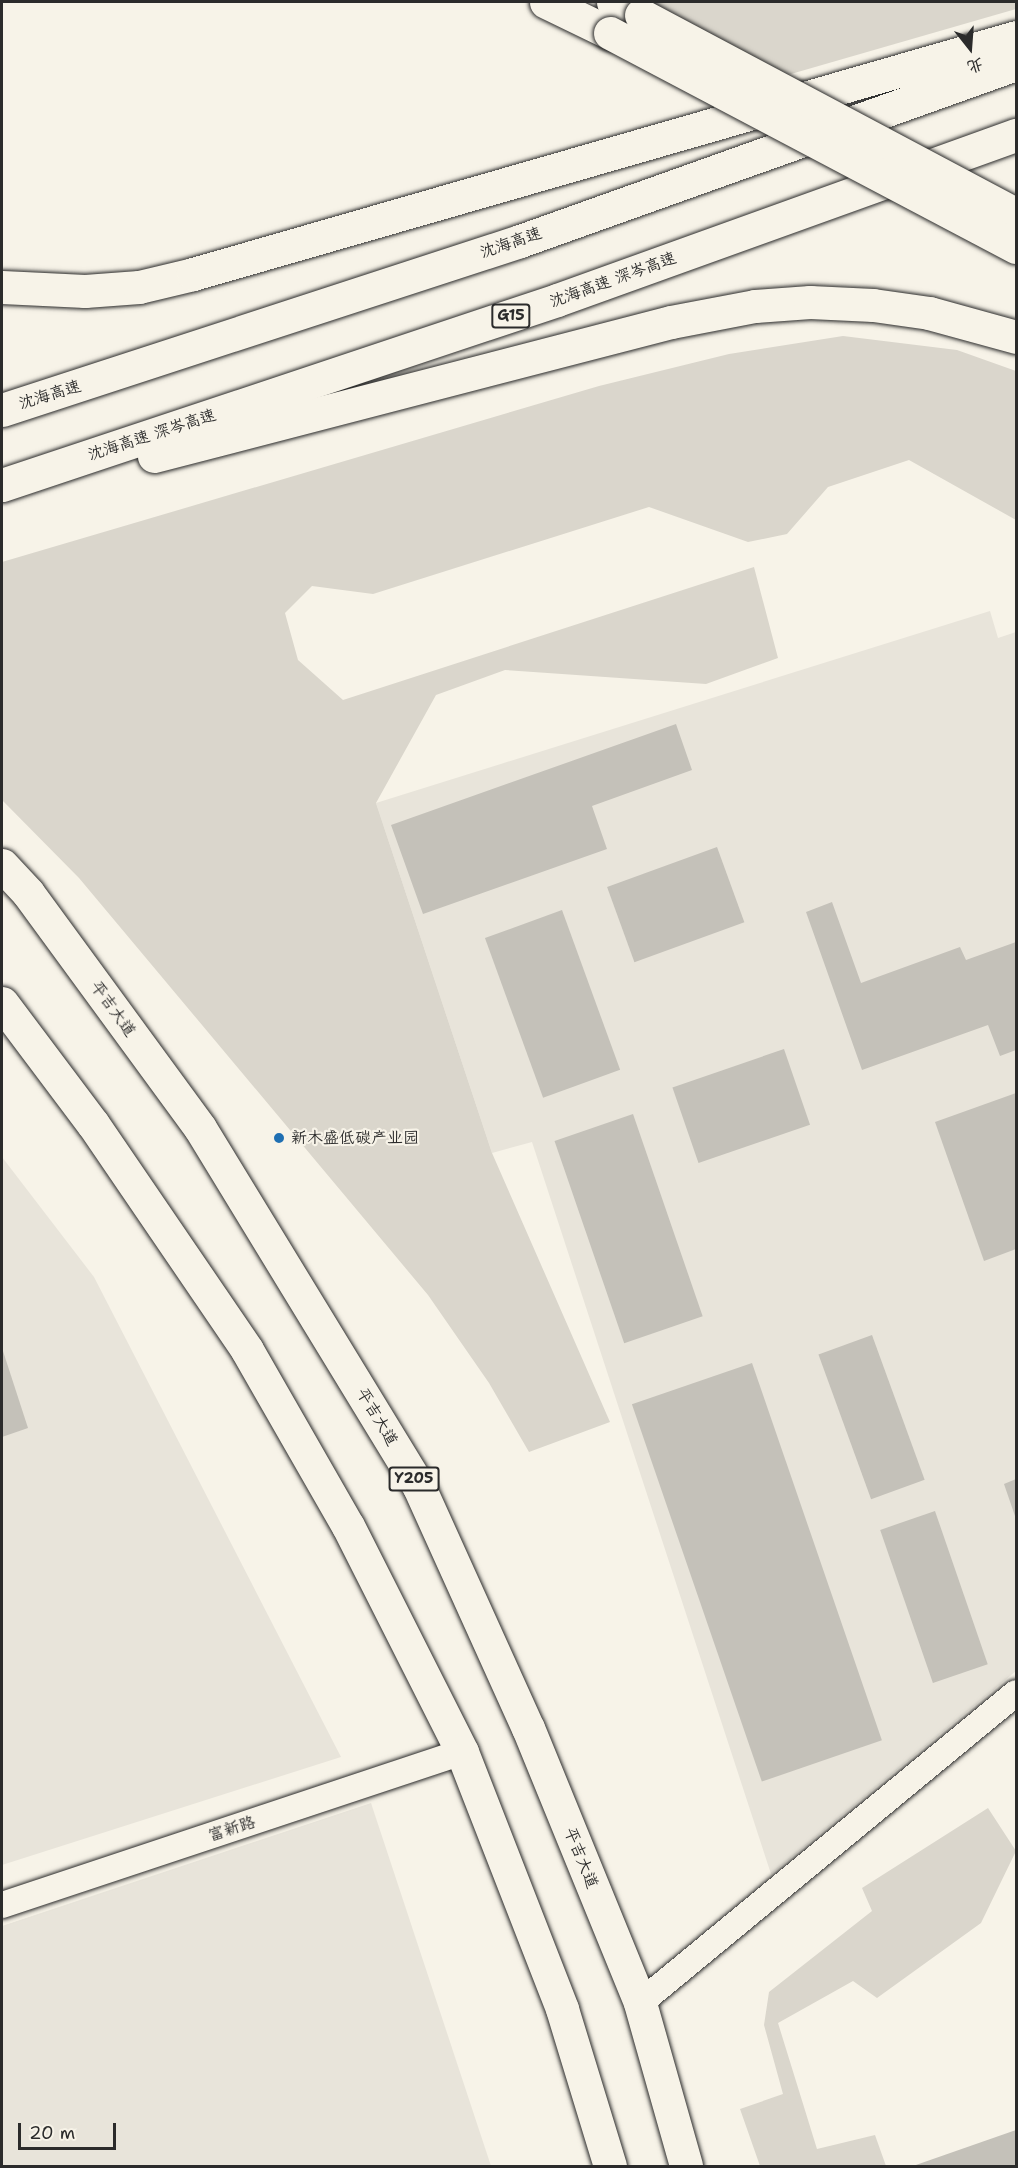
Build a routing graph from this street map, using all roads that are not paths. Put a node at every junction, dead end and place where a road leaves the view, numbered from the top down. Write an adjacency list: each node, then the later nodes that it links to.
1 (546, 2): 2 (main road)
2 (622, 16): 6 (main road, bridge); 7 (main road, bridge)
3 (1017, 37): 8 (main road)
4 (1017, 64): 10 (main road, 沈海高速)
5 (1017, 135): 11 (main road, 沈海高速 深岑高速 / G15)
6 (1017, 214)
7 (1017, 247)
8 (2, 288)
9 (1017, 337): 12 (main road)
10 (2, 410)
11 (2, 485)
12 (2, 495)
13 (2, 865): 18 (main road, 平吉大道 / Y205)
14 (2, 1003): 16 (main road)
15 (1017, 1693): 18 (street)
16 (462, 1752): 17 (street, 富新路); 19 (main road)
17 (2, 1905)
18 (640, 2003): 20 (main road, 平吉大道 / Y205)
19 (610, 2166)
20 (686, 2166)

